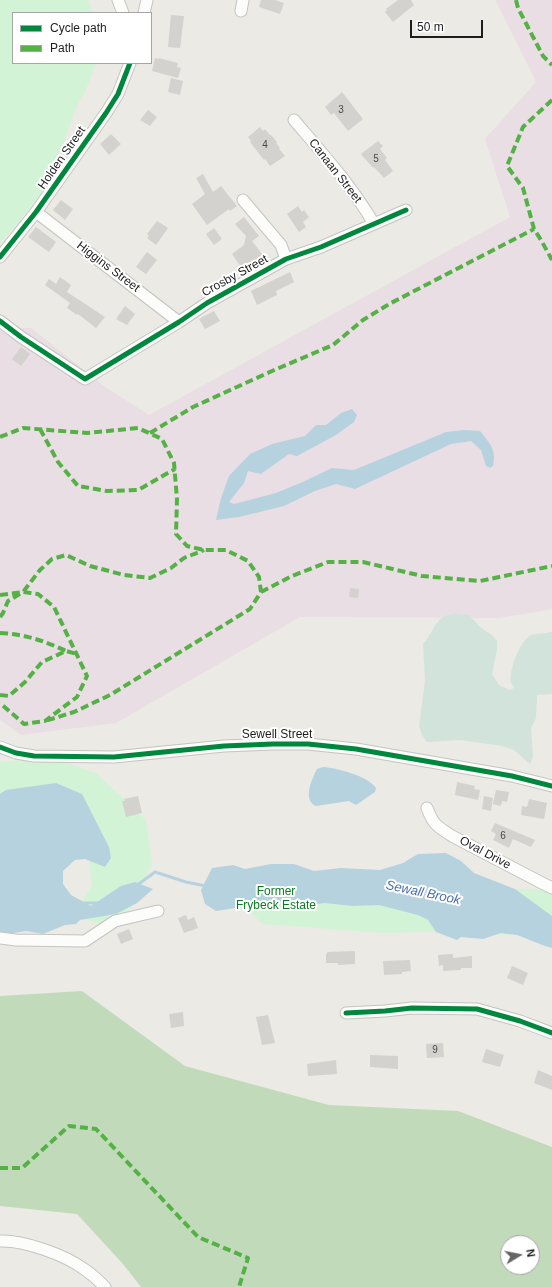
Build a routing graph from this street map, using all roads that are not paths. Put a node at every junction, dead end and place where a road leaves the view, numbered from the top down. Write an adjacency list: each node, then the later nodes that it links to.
1 (118, 0): 5 (street)
2 (148, 0): 6 (street)
3 (243, 0): 4 (street)
4 (241, 11)
5 (123, 12)
6 (144, 12)
7 (130, 64): 11 (street, Holden Street)
8 (294, 120): 12 (street, Canaan Street)
9 (244, 200): 14 (street)
10 (406, 210): 12 (street, Crosby Street)
11 (36, 212): 13 (street, Holden Street); 16 (street, Higgins Street)
12 (374, 224): 14 (street, Crosby Street)
13 (0, 257)
14 (286, 260): 16 (street, Crosby Street)
15 (0, 321): 16 (street, Crosby Street)
16 (179, 322)
17 (0, 747): 18 (street, Sewell Street)
18 (552, 786)
19 (427, 808): 20 (street, Oval Drive)
20 (552, 888)
21 (158, 911): 22 (street)
22 (0, 938)
23 (346, 1013): 24 (street)
24 (552, 1033)
25 (0, 1241): 26 (street)
26 (105, 1287)

